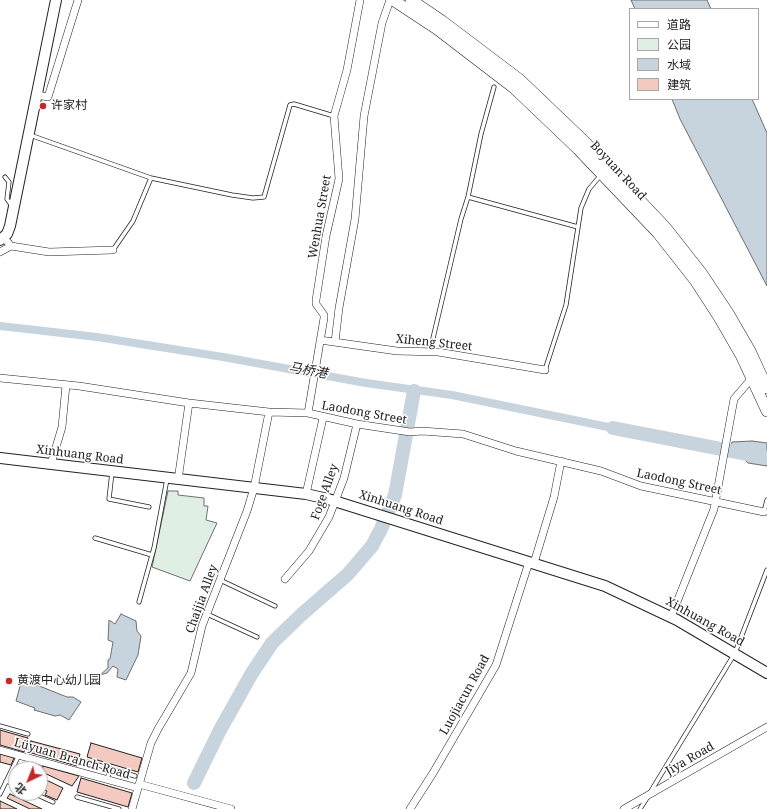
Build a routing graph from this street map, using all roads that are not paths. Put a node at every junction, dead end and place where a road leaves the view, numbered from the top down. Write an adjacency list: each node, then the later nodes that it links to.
1 (56, 0): 7 (street)
2 (78, 0): 7 (street)
3 (360, 0): 8 (street, Wenhua Street)
4 (392, 0): 10 (main road, Boyuan Road); 21 (street)
5 (411, 0): 27 (main road, Boyuan Road)
6 (494, 87): 13 (lane)
7 (37, 95): 9 (street)
8 (334, 116): 12 (lane); 20 (street, Wenhua Street)
9 (29, 134): 12 (lane); 14 (street)
10 (602, 173): 15 (lane); 25 (main road, Boyuan Road)
11 (5, 177): 14 (lane)
12 (151, 178): 18 (lane)
13 (468, 197): 15 (lane); 22 (lane)
14 (14, 208): 16 (street)
15 (578, 227): 23 (lane)
16 (2, 239): 17 (street)
17 (11, 246): 18 (street); 19 (street)
18 (113, 250)
19 (0, 252)
20 (320, 340): 21 (street, Xiheng Street); 31 (street, Wenhua Street)
21 (335, 342): 22 (street, Xiheng Street)
22 (430, 352): 23 (street, Xiheng Street)
23 (544, 370)
24 (0, 378): 26 (street, Laodong Street)
25 (752, 378): 29 (main road, Boyuan Road); 44 (street)
26 (66, 385): 28 (street, Laodong Street); 36 (street)
27 (767, 388)
28 (189, 403): 30 (street, Laodong Street); 39 (street)
29 (767, 411)
30 (269, 412): 31 (street, Laodong Street); 40 (street, Chaijia Alley)
31 (308, 413): 32 (street, Laodong Street)
32 (323, 418): 33 (street, Laodong Street); 41 (street)
33 (357, 424): 35 (street, Laodong Street); 43 (street, Foge Alley)
34 (0, 458): 36 (street, Xinhuang Road)
35 (561, 461): 44 (street, Laodong Street); 49 (street, Luojiacun Road)
36 (51, 464): 37 (street, Xinhuang Road)
37 (112, 472): 38 (street, Xinhuang Road); 45 (lane)
38 (167, 479): 39 (street, Xinhuang Road); 48 (lane)
39 (178, 480): 40 (street, Xinhuang Road)
40 (254, 488): 41 (street, Xinhuang Road); 52 (street, Chaijia Alley)
41 (306, 494): 43 (street, Xinhuang Road)
42 (767, 500): 46 (lane)
43 (336, 501): 49 (street, Xinhuang Road); 51 (street, Foge Alley)
44 (716, 501): 46 (street, Laodong Street); 56 (street)
45 (149, 506)
46 (766, 513)
47 (95, 538): 48 (lane)
48 (152, 555): 53 (lane)
49 (532, 562): 56 (street, Xinhuang Road); 80 (street, Luojiacun Road)
50 (767, 570): 58 (lane)
51 (285, 579)
52 (220, 580): 54 (lane); 55 (street, Chaijia Alley)
53 (139, 602)
54 (275, 606)
55 (207, 614): 57 (lane); 70 (street, Chaijia Alley)
56 (670, 617): 58 (street, Xinhuang Road)
57 (257, 637)
58 (735, 654): 59 (street, Xinhuang Road); 72 (lane)
59 (767, 673)
60 (0, 726): 62 (lane)
61 (767, 727): 72 (street, Jiya Road)
62 (28, 734)
63 (0, 750): 64 (street, Lüyuan Branch Road)
64 (19, 756): 68 (street, Lüyuan Branch Road); 69 (lane)
65 (88, 762): 66 (lane)
66 (110, 768): 67 (lane); 68 (lane)
67 (135, 776)
68 (107, 780): 70 (street, Lüyuan Branch Road)
69 (6, 781): 71 (lane)
70 (138, 786): 76 (street, Lüyuan Branch Road); 78 (street, Chaijia Alley)
71 (0, 794)
72 (648, 795): 81 (street, Jiya Road); 82 (lane)
73 (77, 797): 77 (lane)
74 (48, 800): 75 (lane)
75 (53, 802)
76 (221, 808): 79 (street, Lüyuan Branch Road)
77 (119, 809)
78 (132, 809)
79 (231, 809)
80 (410, 809)
81 (624, 809)
82 (640, 809)

